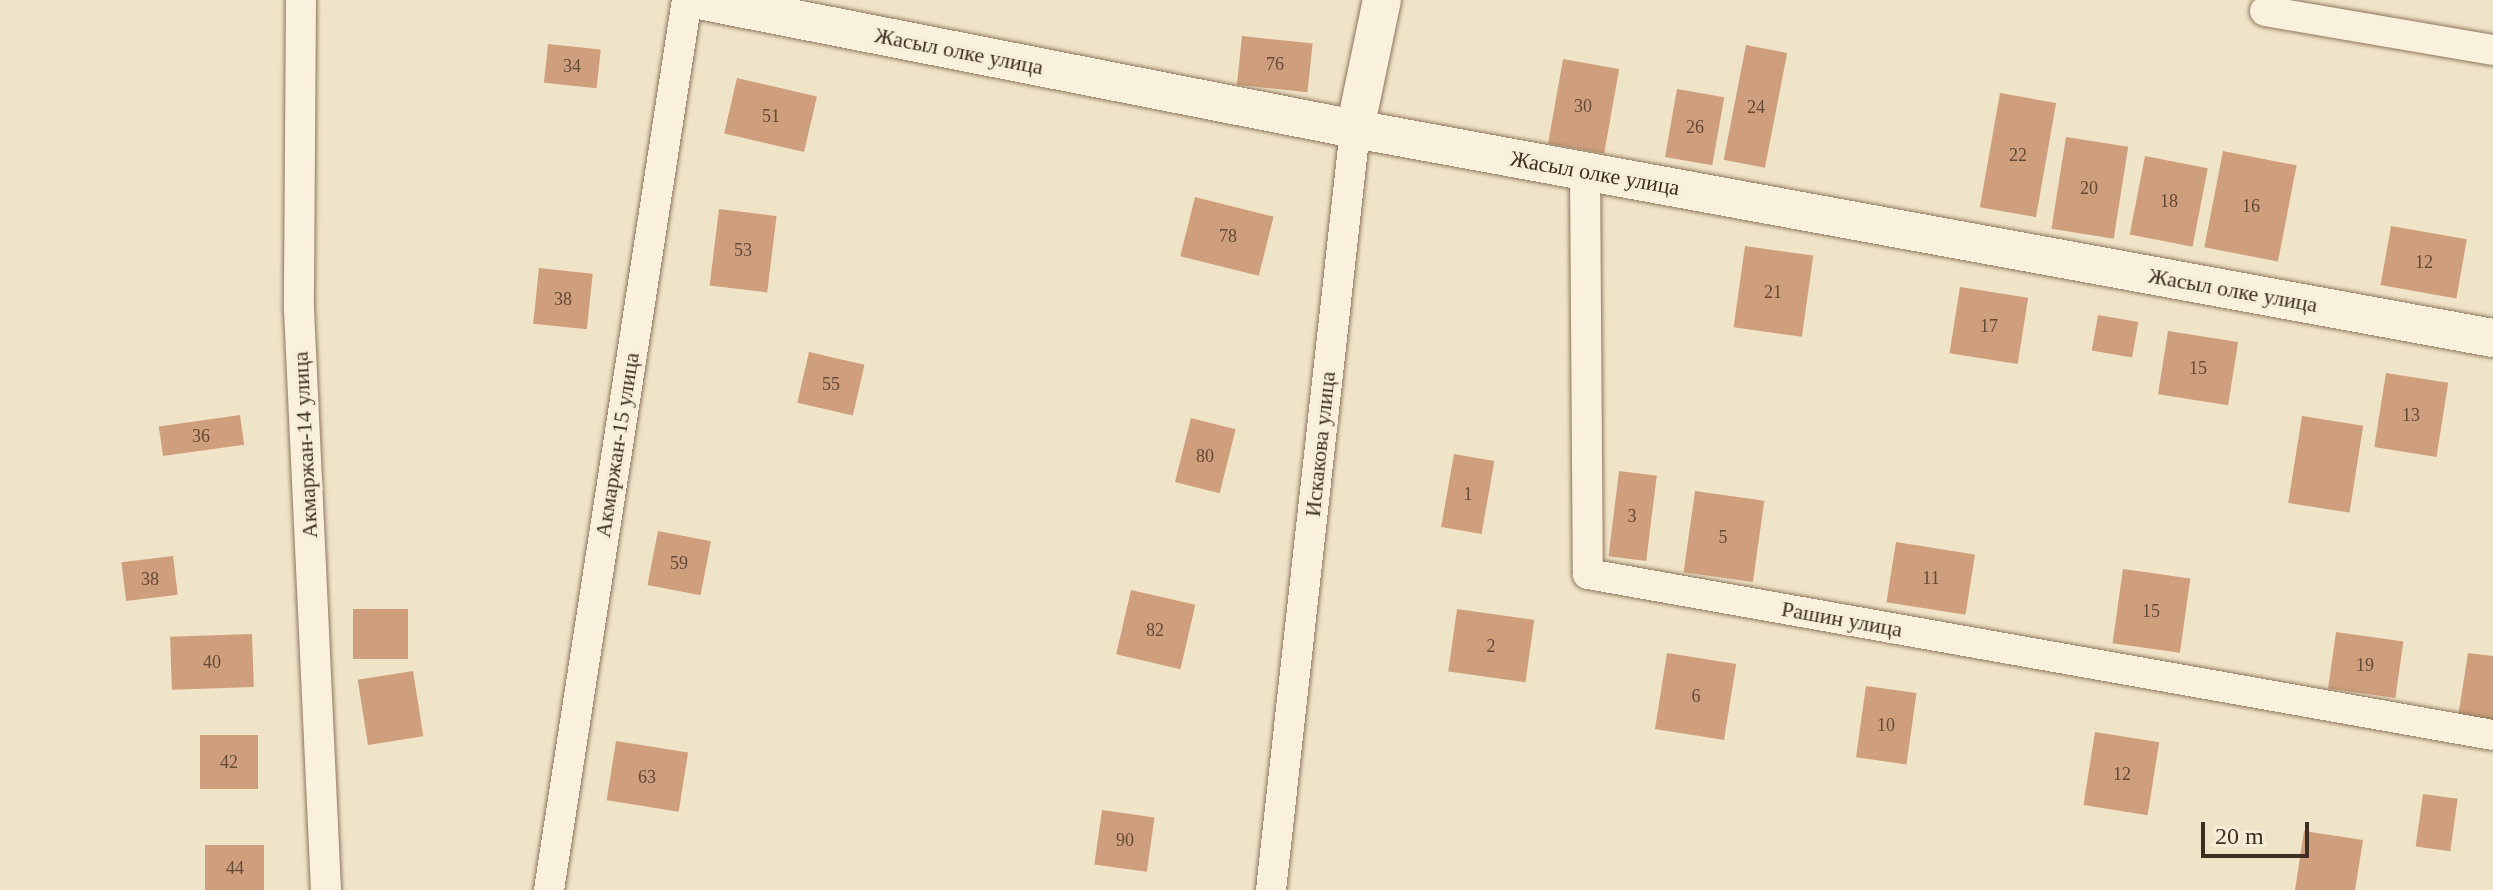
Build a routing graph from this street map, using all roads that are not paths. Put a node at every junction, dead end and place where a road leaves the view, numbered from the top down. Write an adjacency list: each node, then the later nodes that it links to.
1 (301, 0): 11 (street, Акмаржан-14 улица)
2 (687, 0): 12 (street, Акмаржан-15 улица)
3 (699, 0): 7 (street, Жасыл олке улица)
4 (1382, 0): 7 (street, Искакова улица)
5 (2265, 11): 6 (street)
6 (2493, 50)
7 (1355, 129): 8 (street, Жасыл олке улица); 13 (street, Искакова улица)
8 (1585, 171): 9 (street, Жасыл олке улица); 10 (street, Рашин улица)
9 (2493, 338)
10 (2493, 735)
11 (326, 890)
12 (549, 890)
13 (1271, 890)

